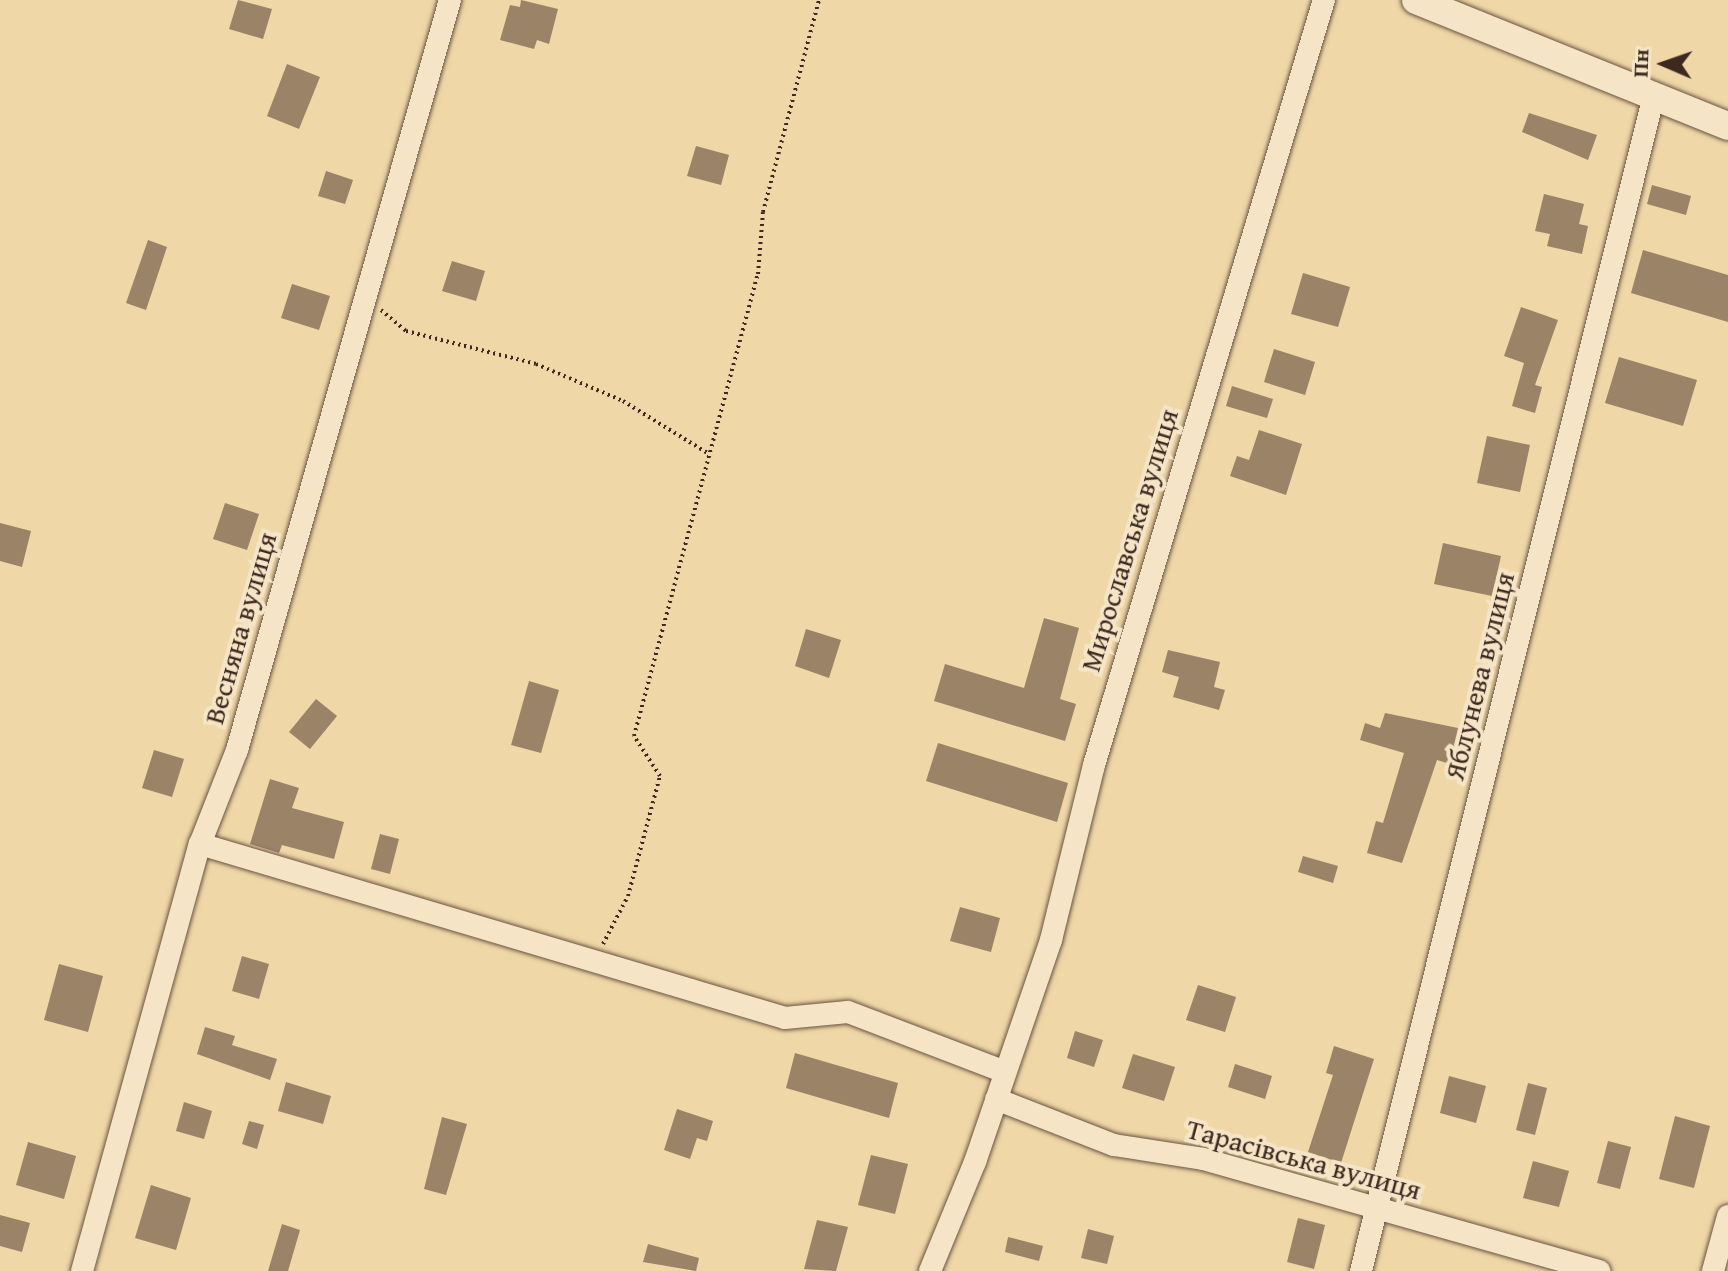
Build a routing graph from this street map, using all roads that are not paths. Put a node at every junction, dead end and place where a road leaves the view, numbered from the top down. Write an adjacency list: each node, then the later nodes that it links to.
1 (450, 0): 6 (street, Весняна вулиця)
2 (1324, 0): 7 (street, Мирославська вулиця)
3 (1416, 0): 4 (street)
4 (1654, 95): 5 (street); 9 (street, Яблунева вулиця)
5 (1728, 126)
6 (200, 844): 7 (street); 11 (street, Весняна вулиця)
7 (1005, 1072): 8 (street, Мирославська вулиця)
8 (996, 1099): 9 (street, Тарасівська вулиця); 12 (street, Мирославська вулиця)
9 (1378, 1209): 13 (street, Яблунева вулиця); 14 (street, Тарасівська вулиця)
10 (1728, 1216): 15 (street)
11 (82, 1271)
12 (930, 1271)
13 (1361, 1271)
14 (1600, 1271)
15 (1713, 1271)

